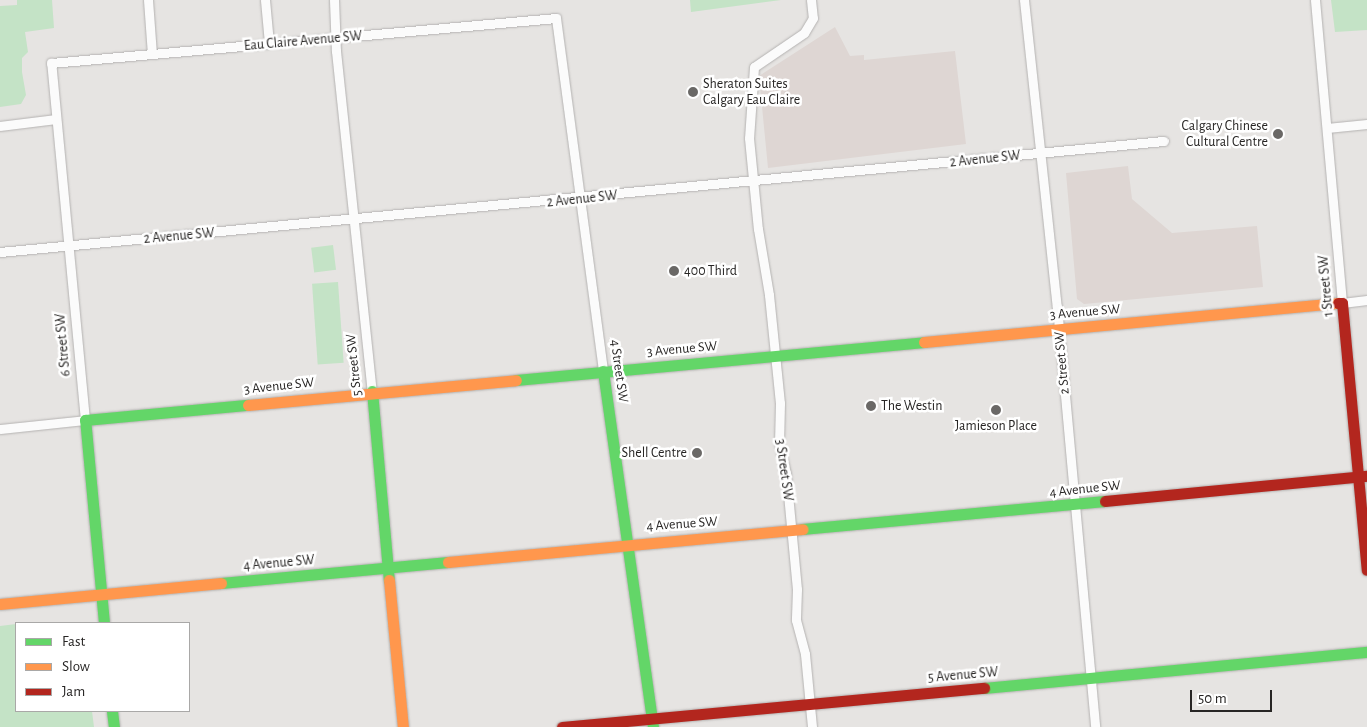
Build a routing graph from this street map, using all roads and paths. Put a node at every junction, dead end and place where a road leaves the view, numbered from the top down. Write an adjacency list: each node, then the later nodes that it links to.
1 (148, 0): 10 (street)
2 (265, 0): 9 (street)
3 (334, 0): 8 (street, 5 Street SW)
4 (811, 0): 18 (street, 3 Street SW)
5 (1024, 0): 17 (street, 2 Street SW)
6 (1315, 0): 15 (street, 1 Street SW)
7 (556, 18): 8 (street, Eau Claire Avenue SW); 19 (street, 4 Street SW)
8 (337, 38): 9 (street, Eau Claire Avenue SW); 20 (street, 5 Street SW)
9 (269, 44): 10 (street, Eau Claire Avenue SW)
10 (152, 54): 11 (street, Eau Claire Avenue SW)
11 (50, 63): 12 (street, 6 Street SW)
12 (56, 119): 14 (street); 21 (street, 6 Street SW)
13 (1367, 124): 15 (street)
14 (0, 126)
15 (1328, 128): 24 (street, 1 Street SW)
16 (1164, 141): 17 (street, 2 Avenue SW)
17 (1041, 154): 18 (street, 2 Avenue SW); 25 (street, 2 Street SW)
18 (754, 182): 19 (street, 2 Avenue SW); 26 (street, 3 Street SW)
19 (580, 199): 20 (street, 2 Avenue SW); 27 (street, 4 Street SW)
20 (354, 220): 21 (street, 2 Avenue SW); 28 (street, 5 Street SW)
21 (69, 246): 22 (street, 2 Avenue SW); 29 (street, 6 Street SW)
22 (0, 252)
23 (1367, 300): 24 (street, 3 Avenue SW)
24 (1342, 303): 25 (main road, 3 Avenue SW); 31 (main road, 1 Street SW)
25 (1059, 329): 26 (main road, 3 Avenue SW); 32 (street, 2 Street SW)
26 (774, 355): 27 (main road, 3 Avenue SW); 33 (street, 3 Street SW)
27 (603, 371): 28 (main road, 3 Avenue SW); 34 (main road, 4 Street SW)
28 (372, 391): 29 (main road, 3 Avenue SW); 35 (main road, 5 Street SW)
29 (85, 420): 30 (street, 3 Avenue SW); 37 (main road, 6 Street SW)
30 (0, 429)
31 (1363, 476): 32 (main road, 4 Avenue SW); 36 (main road, 1 Street SW)
32 (1074, 505): 33 (main road, 4 Avenue SW); 41 (street, 2 Street SW)
33 (792, 531): 34 (main road, 4 Avenue SW); 42 (street, 3 Street SW)
34 (628, 543): 35 (main road, 4 Avenue SW); 44 (main road, 4 Street SW)
35 (389, 569): 37 (main road, 4 Avenue SW); 46 (main road, 5 Street SW)
36 (1367, 570)
37 (101, 595): 38 (main road, 4 Avenue SW); 39 (main road, 6 Street SW)
38 (0, 604)
39 (104, 622)
40 (1367, 652): 41 (main road, 5 Avenue SW)
41 (1091, 678): 42 (main road, 5 Avenue SW); 49 (street, 2 Street SW)
42 (810, 704): 44 (main road, 5 Avenue SW); 48 (street, 3 Street SW)
43 (112, 712): 45 (main road)
44 (653, 723): 47 (main road, 5 Avenue SW)
45 (114, 727)
46 (403, 727)
47 (562, 727)
48 (812, 727)
49 (1096, 727)

